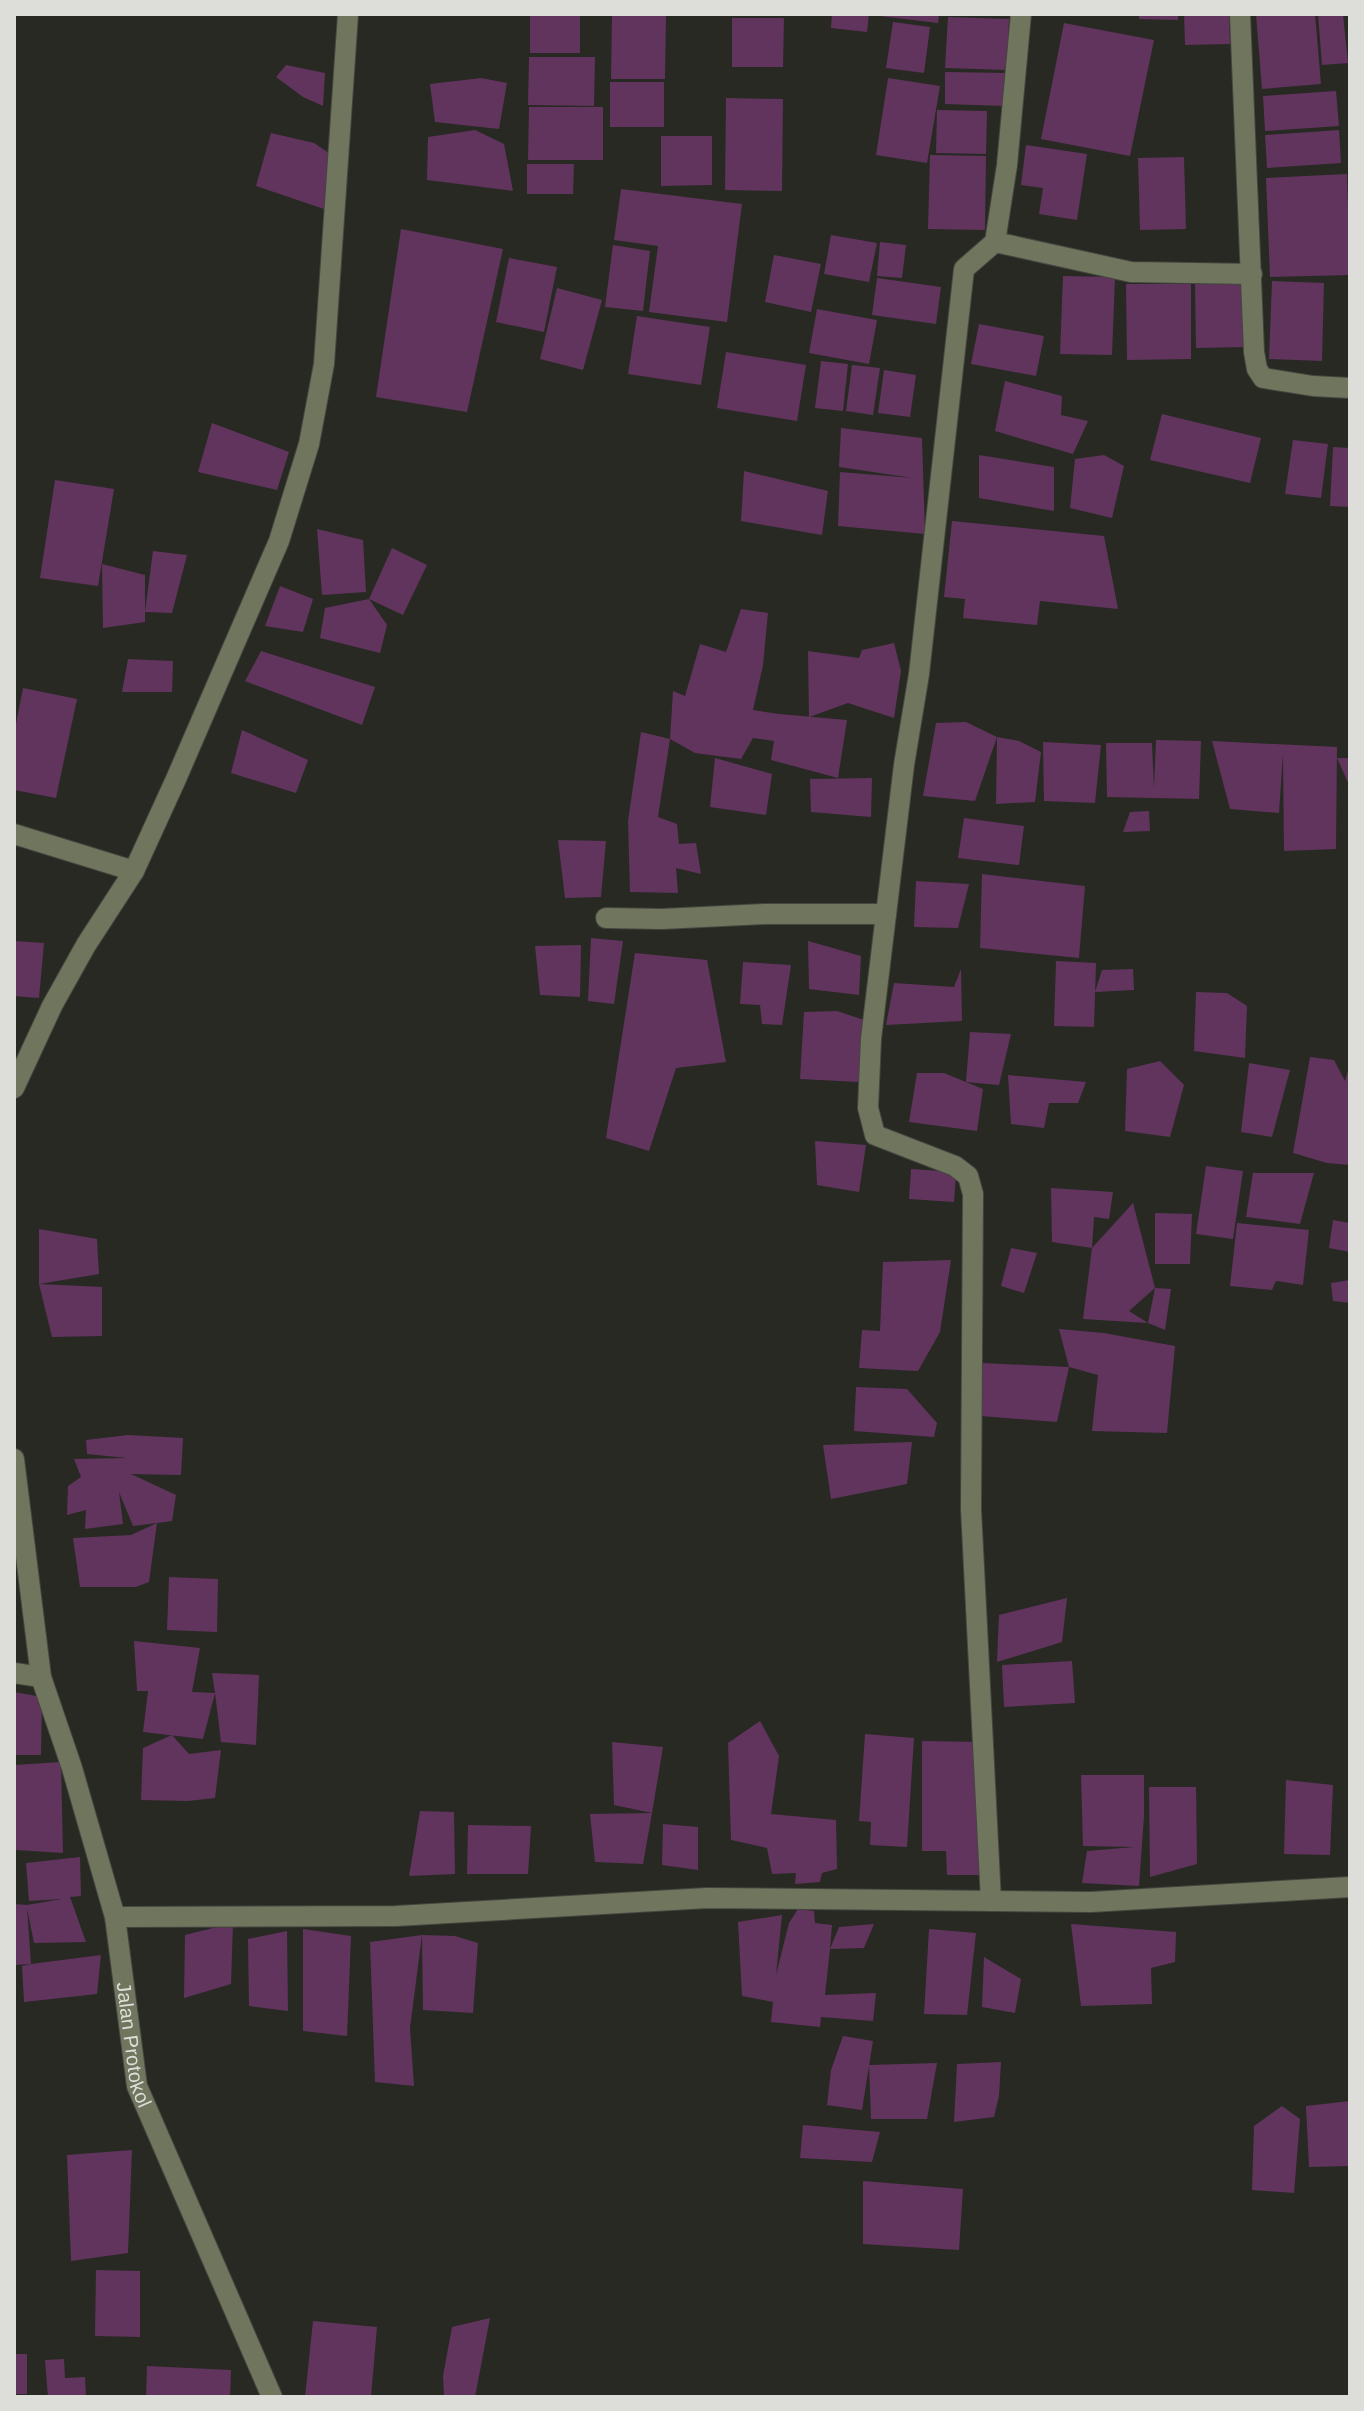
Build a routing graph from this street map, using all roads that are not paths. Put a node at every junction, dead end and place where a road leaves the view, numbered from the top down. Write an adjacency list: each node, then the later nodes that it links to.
1 (348, 14): 8 (street)
2 (1021, 14): 4 (street)
3 (1240, 14): 5 (street)
4 (995, 242): 5 (street); 9 (street)
5 (1252, 274): 6 (street)
6 (1350, 388)
7 (14, 834): 8 (street)
8 (134, 871): 11 (street)
9 (886, 914): 10 (street); 16 (street)
10 (606, 918)
11 (14, 1088)
12 (14, 1459): 14 (street, Jalan Protokol)
13 (14, 1673): 14 (street)
14 (41, 1677): 17 (street, Jalan Protokol)
15 (1350, 1887): 16 (street)
16 (991, 1901): 17 (street)
17 (115, 1917): 18 (street, Jalan Protokol)
18 (272, 2397)

